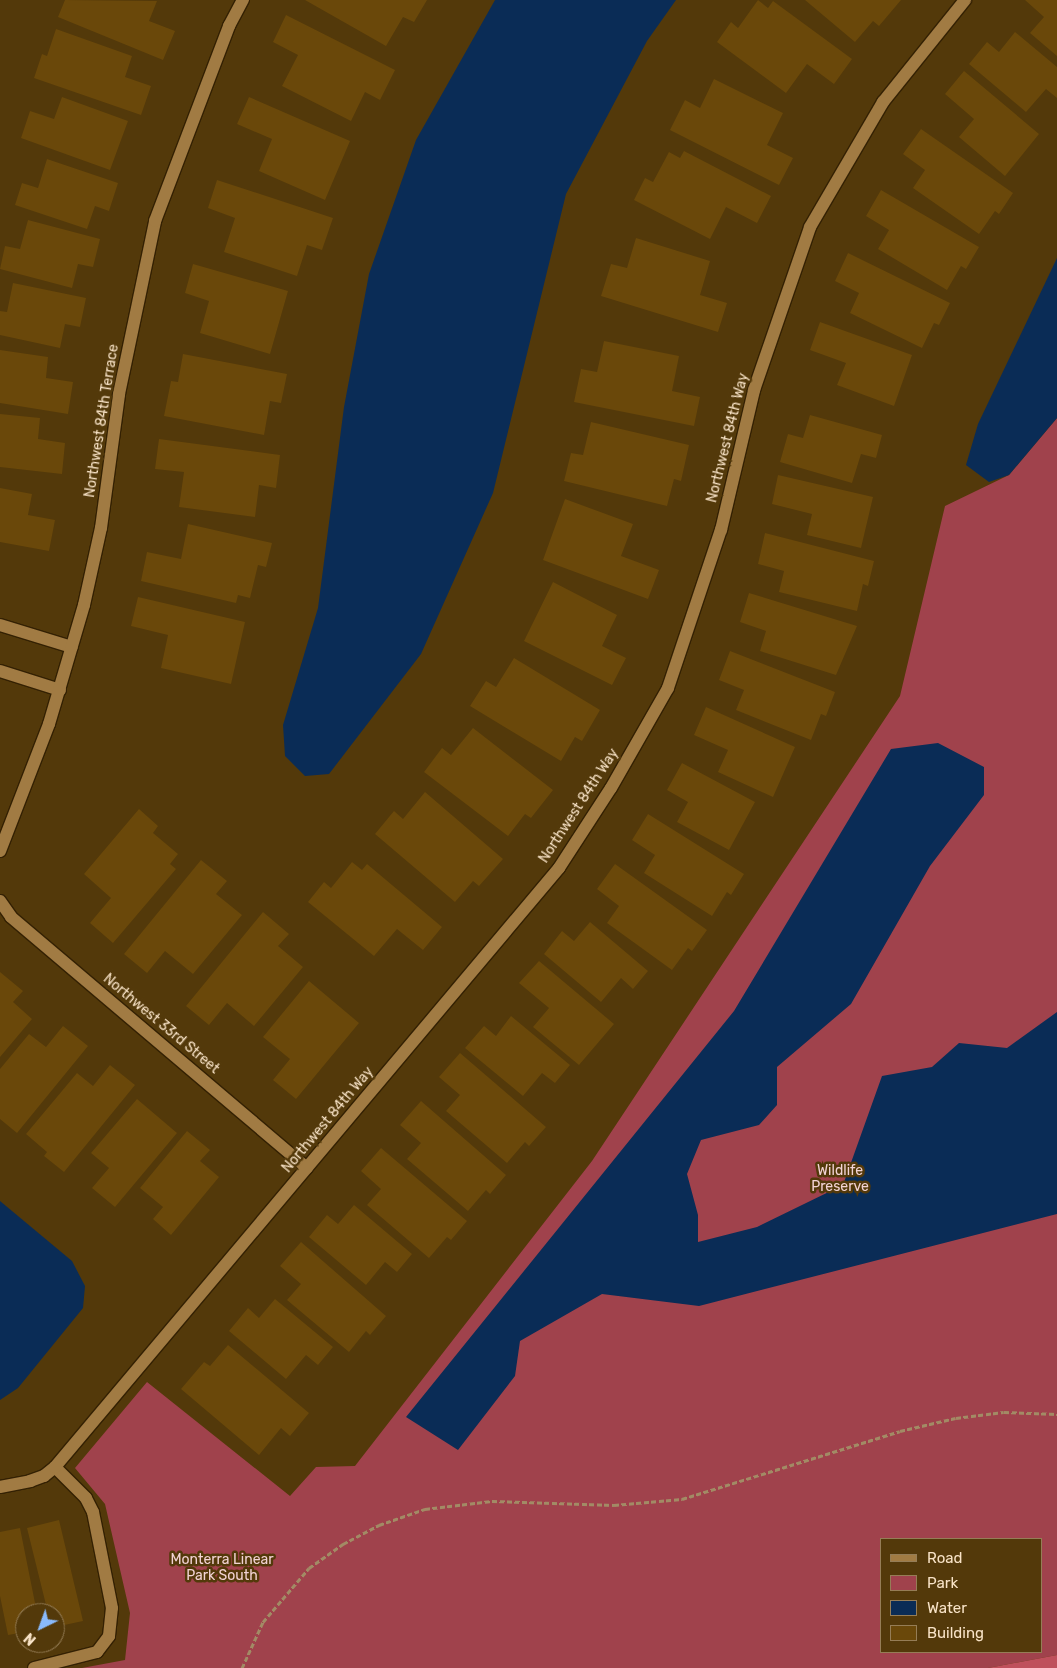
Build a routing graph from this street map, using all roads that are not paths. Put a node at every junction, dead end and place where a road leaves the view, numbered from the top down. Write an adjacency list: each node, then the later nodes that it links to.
1 (243, 0): 4 (street, Northwest 84th Terrace)
2 (965, 0): 9 (street, Northwest 84th Way)
3 (0, 625): 4 (street)
4 (72, 647): 6 (street, Northwest 84th Terrace)
5 (0, 671): 6 (street)
6 (60, 690): 7 (street, Northwest 84th Terrace)
7 (0, 851)
8 (0, 901): 9 (street, Northwest 33rd Street)
9 (307, 1168): 10 (street, Northwest 84th Way)
10 (55, 1467): 11 (street, Northwest 84th Way); 12 (street)
11 (0, 1487)
12 (34, 1668)

